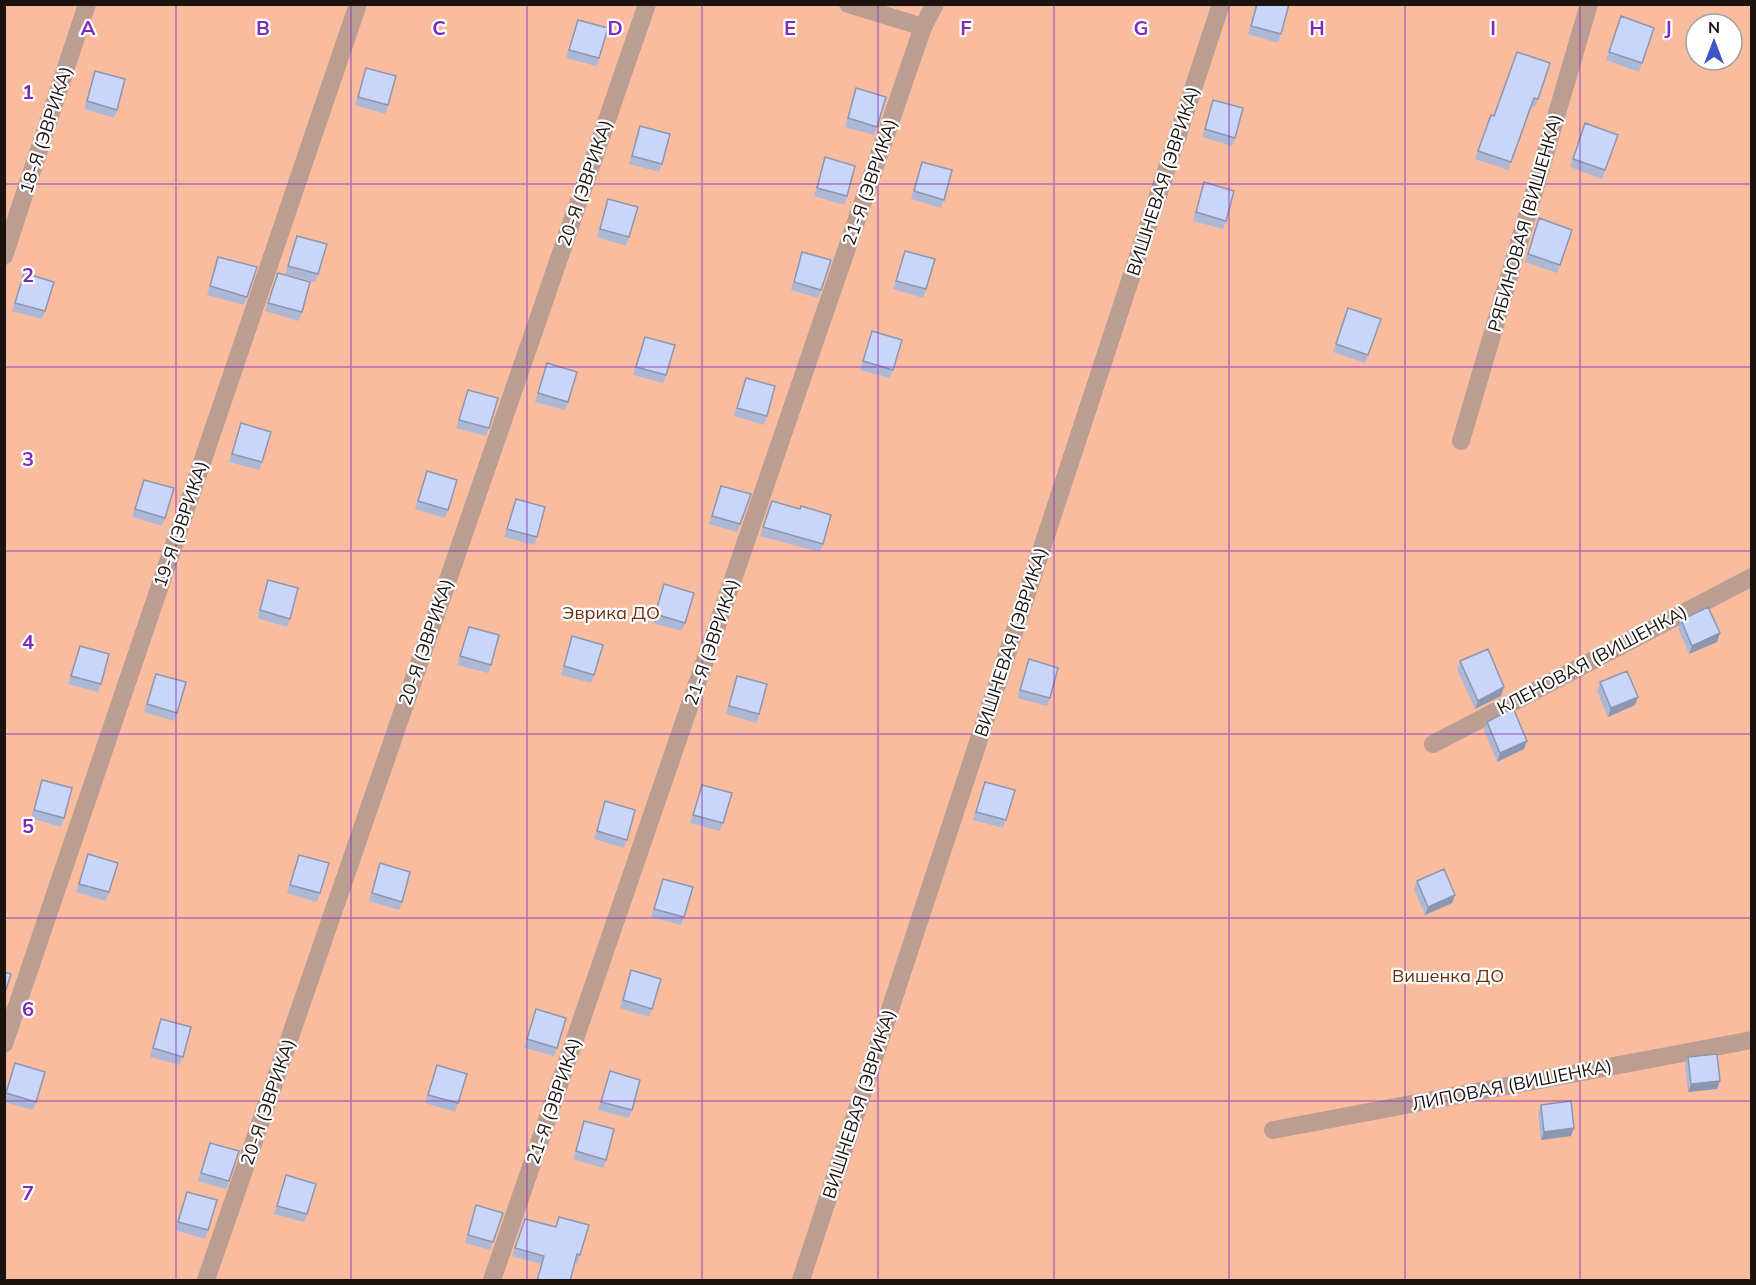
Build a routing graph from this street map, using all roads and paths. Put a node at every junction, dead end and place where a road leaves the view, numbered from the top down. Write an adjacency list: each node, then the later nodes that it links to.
1 (87, 4): 9 (lane, 18-Я (ЭВРИКА))
2 (358, 4): 14 (lane, 19-Я (ЭВРИКА))
3 (647, 4): 16 (lane, 20-Я (ЭВРИКА))
4 (848, 4): 8 (lane)
5 (935, 4): 8 (lane, 21-Я (ЭВРИКА))
6 (1221, 4): 18 (lane, ВИШНЕВАЯ (ЭВРИКА))
7 (1589, 4): 10 (lane, РЯБИНОВАЯ (ВИШЕНКА))
8 (923, 27): 17 (lane, 21-Я (ЭВРИКА))
9 (4, 256)
10 (1461, 441)
11 (1752, 577): 12 (lane, КЛЕНОВАЯ (ВИШЕНКА))
12 (1433, 744)
13 (1752, 1040): 15 (lane, ЛИПОВАЯ (ВИШЕНКА))
14 (4, 1044)
15 (1273, 1130)
16 (206, 1281)
17 (492, 1281)
18 (801, 1281)

